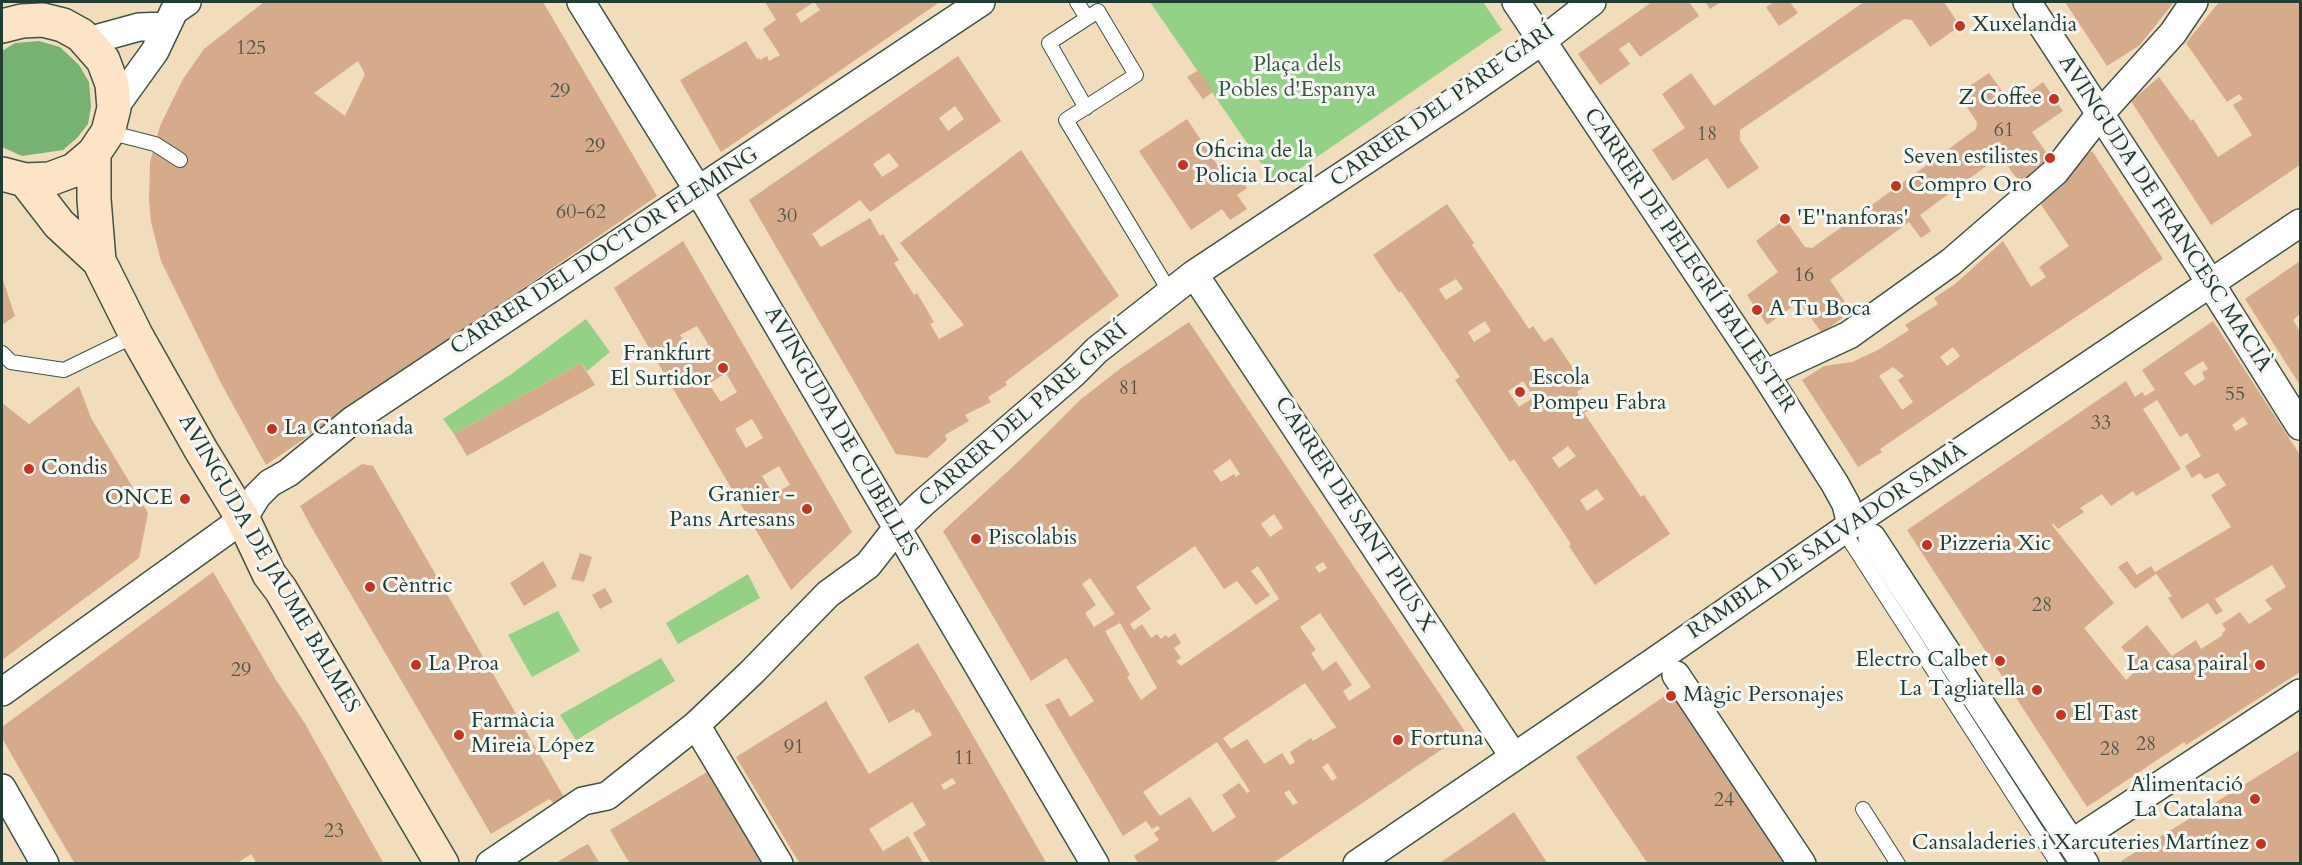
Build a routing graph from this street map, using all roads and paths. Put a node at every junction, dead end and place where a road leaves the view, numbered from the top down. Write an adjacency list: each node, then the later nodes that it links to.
1 (9, 2): 11 (street)
2 (69, 2): 15 (street)
3 (187, 2): 14 (street)
4 (581, 2): 22 (street, AVINGUDA DE CUBELLES)
5 (981, 2): 22 (street, CARRER DEL DOCTOR FLEMING)
6 (1077, 2): 12 (lane)
7 (1516, 2): 16 (street, CARRER DE PELEGRÍ BALLESTER)
8 (1592, 2): 16 (street, CARRER DEL PARE GARÍ)
9 (2027, 2): 18 (street, AVINGUDA DE FRANCESC MACIÀ)
10 (2194, 2): 18 (street)
11 (2, 13)
12 (1087, 18): 17 (lane); 17 (lane)
13 (2, 26): 15 (street)
14 (166, 26): 15 (street); 19 (street)
15 (85, 38): 19 (street)
16 (1542, 41): 25 (street, CARRER DEL PARE GARÍ); 30 (street, CARRER DE PELEGRÍ BALLESTER)
17 (1086, 108): 27 (lane)
18 (2100, 114): 26 (street, AVINGUDA DE FRANCESC MACIÀ); 30 (street)
19 (105, 131): 20 (lane); 21 (street); 24 (street)
20 (180, 160)
21 (7, 178): 24 (street)
22 (698, 190): 32 (street, CARRER DEL DOCTOR FLEMING); 33 (street, AVINGUDA DE CUBELLES)
23 (2301, 223): 26 (street, RAMBLA DE SALVADOR SAMÀ)
24 (99, 261): 28 (street, AVINGUDA DE JAUME BALMES)
25 (1194, 274): 27 (street, CARRER DEL PARE GARÍ); 39 (street, CARRER DE SANT PIUS X)
26 (2210, 284): 31 (street, AVINGUDA DE FRANCESC MACIÀ); 34 (street, RAMBLA DE SALVADOR SAMÀ)
27 (1170, 292): 33 (street, CARRER DEL PARE GARÍ)
28 (136, 334): 29 (lane); 32 (street, AVINGUDA DE JAUME BALMES)
29 (2, 353)
30 (1765, 374): 34 (street, CARRER DE PELEGRÍ BALLESTER)
31 (2301, 426)
32 (243, 519): 36 (street); 44 (street, AVINGUDA DE JAUME BALMES)
33 (897, 528): 38 (street, CARRER DEL PARE GARÍ); 47 (street, AVINGUDA DE CUBELLES)
34 (1855, 531): 39 (street, RAMBLA DE SALVADOR SAMÀ); 42 (street, CARRER DE PELEGRÍ BALLESTER)
35 (1676, 675): 49 (street)
36 (2, 692)
37 (2301, 693): 42 (street)
38 (696, 725): 45 (street, CARRER DEL PARE GARÍ); 46 (street)
39 (1514, 757): 48 (street, RAMBLA DE SALVADOR SAMÀ)
40 (2, 788): 43 (street)
41 (1863, 809): 50 (lane)
42 (2072, 857)
43 (45, 864)
44 (442, 864)
45 (489, 864)
46 (779, 864)
47 (1095, 864)
48 (1357, 864)
49 (1802, 864)
50 (1898, 864)

